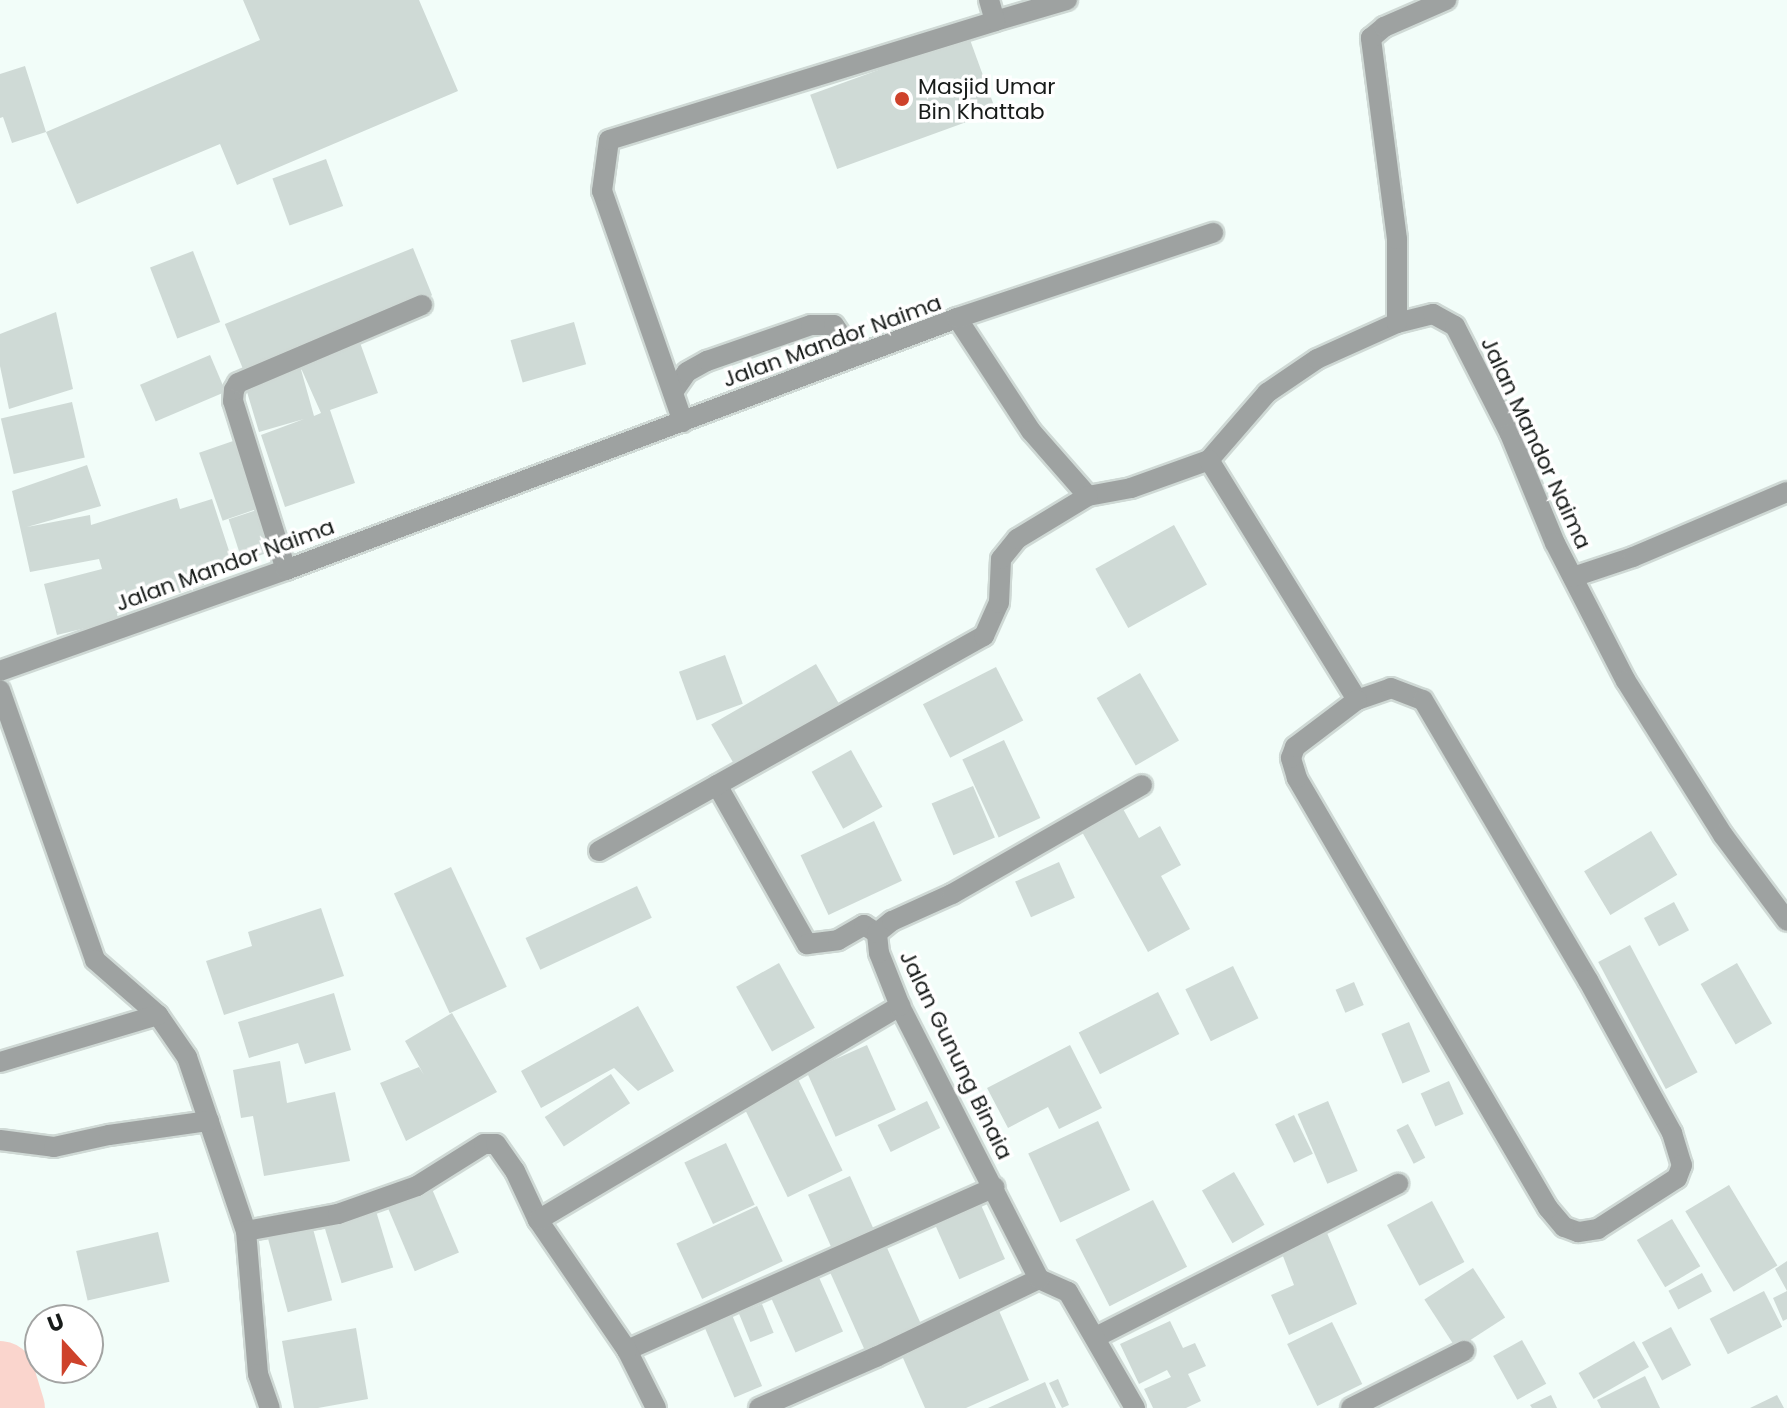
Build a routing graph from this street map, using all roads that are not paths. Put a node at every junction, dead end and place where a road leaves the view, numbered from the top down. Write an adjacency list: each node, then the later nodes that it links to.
1 (989, 0): 4 (street)
2 (1067, 0): 4 (street)
3 (1446, 0): 8 (street)
4 (995, 21): 10 (street)
5 (1213, 233): 7 (street)
6 (422, 305): 15 (street)
7 (957, 318): 9 (street, Jalan Mandor Naima); 14 (street, Jalan Mandor Naima)
8 (1397, 323): 12 (street, Jalan Mandor Naima); 16 (street, Jalan Mandor Naima)
9 (854, 355): 10 (street); 11 (street, Jalan Mandor Naima)
10 (673, 392): 11 (street)
11 (683, 422): 15 (street, Jalan Mandor Naima)
12 (1209, 460): 14 (street, Jalan Mandor Naima); 19 (street)
13 (1787, 492): 16 (street, Jalan Mandor Naima)
14 (1081, 500): 20 (street)
15 (286, 570): 17 (street, Jalan Mandor Naima)
16 (1573, 577): 23 (street)
17 (0, 671)
18 (0, 690): 26 (street)
19 (1357, 700): 19 (street)
20 (717, 785): 22 (street); 24 (street)
21 (1142, 785): 24 (street, Jalan Gunung Binaia)
22 (599, 851)
23 (1787, 921)
24 (877, 933): 25 (street, Jalan Gunung Binaia)
25 (900, 1006): 31 (street, Jalan Gunung Binaia); 32 (street)
26 (158, 1015): 27 (street); 28 (street)
27 (0, 1062)
28 (209, 1121): 29 (street); 33 (street)
29 (0, 1140)
30 (1398, 1184): 35 (street)
31 (995, 1187): 34 (street, Jalan Gunung Binaia); 36 (street)
32 (538, 1220): 33 (street); 36 (street)
33 (246, 1231): 38 (street)
34 (1039, 1279): 35 (street); 40 (street)
35 (1096, 1337): 41 (street)
36 (627, 1350): 39 (street)
37 (1464, 1351): 42 (street)
38 (270, 1408)
39 (656, 1408)
40 (759, 1408)
41 (1135, 1408)
42 (1351, 1408)

